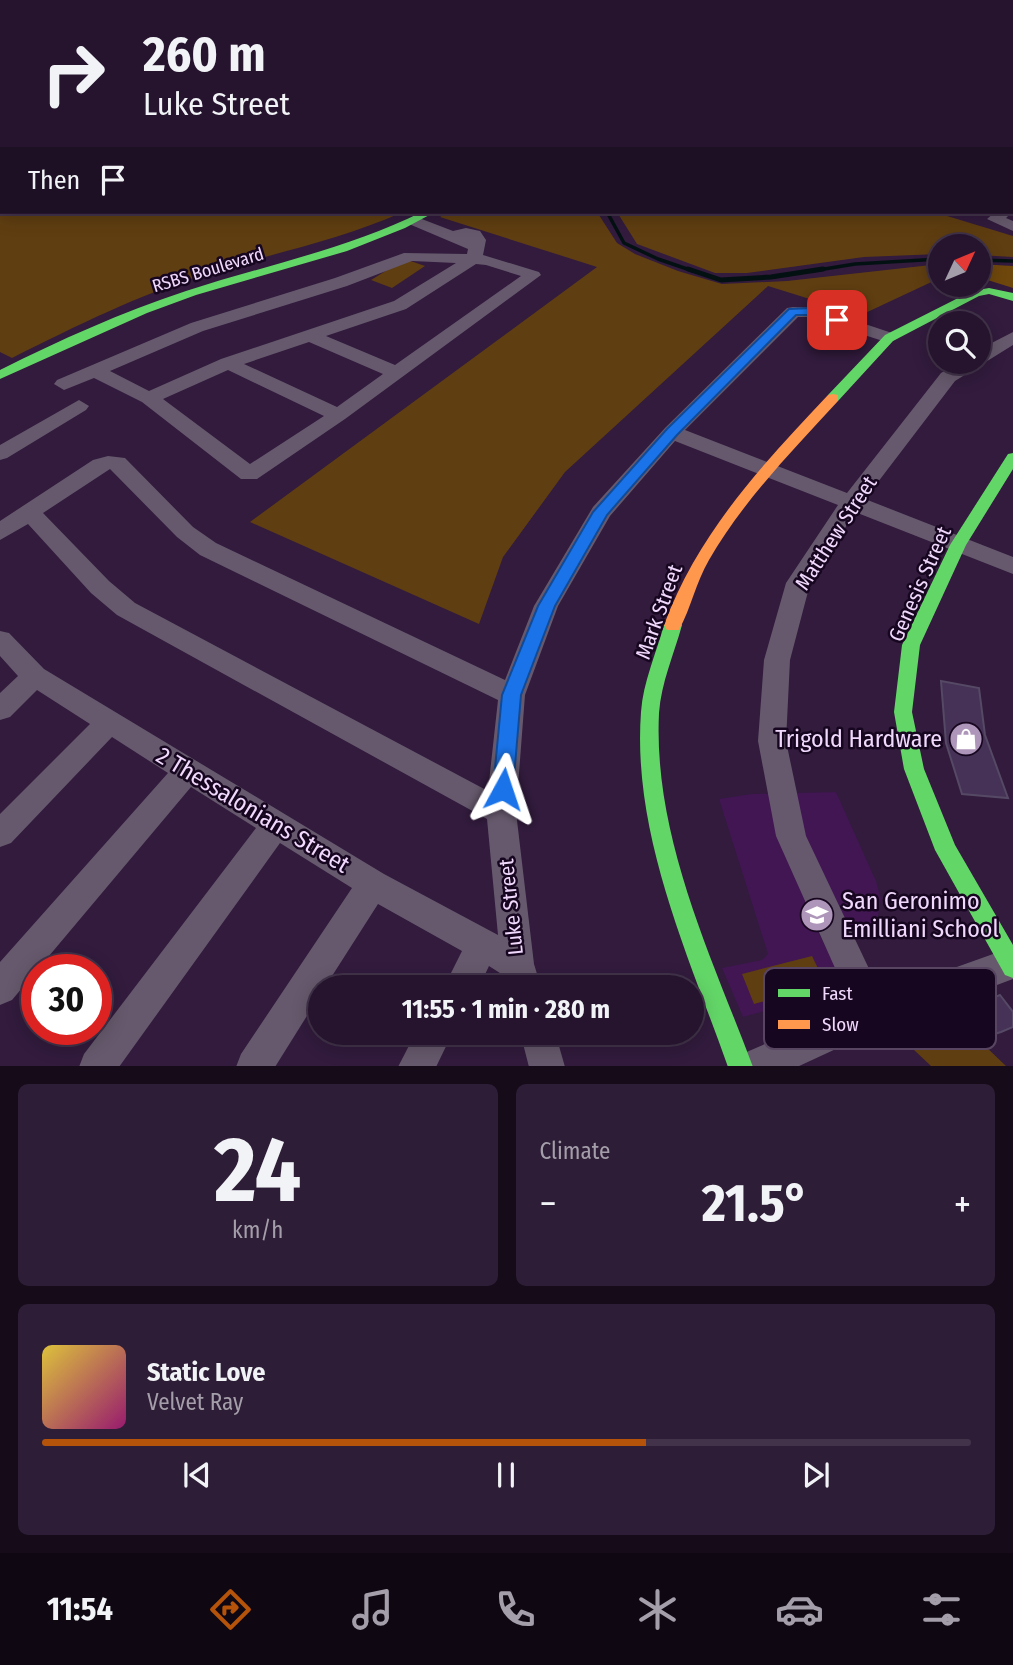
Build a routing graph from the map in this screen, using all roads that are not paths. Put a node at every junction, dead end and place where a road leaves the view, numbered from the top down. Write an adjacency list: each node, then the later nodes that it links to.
1 (1002, 214): 3 (street)
2 (422, 217): 4 (street); 14 (street, RSBS Boulevard)
3 (1013, 226)
4 (464, 248): 6 (street); 11 (street); 12 (street)
5 (1013, 297): 8 (street, Mark Street)
6 (308, 335): 10 (street); 12 (street)
7 (1013, 337): 9 (street)
8 (889, 338): 19 (street, Luke Street); 22 (street, Mark Street)
9 (991, 350)
10 (228, 363): 16 (street); 18 (street)
11 (93, 370): 15 (street); 16 (street)
12 (397, 373): 18 (street)
13 (953, 374): 23 (street, Matthew Street)
14 (0, 375)
15 (64, 384)
16 (149, 398): 18 (street)
17 (79, 406): 20 (street)
18 (338, 415)
19 (672, 432): 22 (street); 30 (street, Luke Street)
20 (0, 454)
21 (1013, 457): 26 (street, Genesis Street)
22 (767, 469): 23 (street); 52 (street, Mark Street)
23 (851, 502): 26 (street); 40 (street, Matthew Street)
24 (30, 513): 25 (street); 30 (street); 34 (street)
25 (0, 532)
26 (958, 545): 27 (street); 39 (street, Genesis Street)
27 (1013, 566)
28 (0, 640): 29 (street, 2 Thessalonians Street)
29 (35, 676): 31 (street); 32 (street, 2 Thessalonians Street)
30 (512, 695): 34 (street, Luke Street)
31 (0, 709)
32 (109, 722): 33 (street, 2 Thessalonians Street); 36 (street)
33 (188, 770): 35 (street, 2 Thessalonians Street); 44 (street)
34 (501, 812): 43 (street, Luke Street)
35 (276, 824): 37 (street, 2 Thessalonians Street); 48 (street)
36 (0, 834)
37 (373, 884): 38 (street, 2 Thessalonians Street); 49 (street)
38 (484, 944): 41 (street); 42 (street, 2 Thessalonians Street)
39 (1012, 966)
40 (852, 968)
41 (467, 975)
42 (520, 975)
43 (521, 975)
44 (0, 988)
45 (428, 1045): 50 (street)
46 (541, 1045): 51 (street)
47 (794, 1049): 53 (street)
48 (96, 1066)
49 (254, 1066)
50 (416, 1066)
51 (547, 1066)
52 (741, 1066)
53 (755, 1066)

